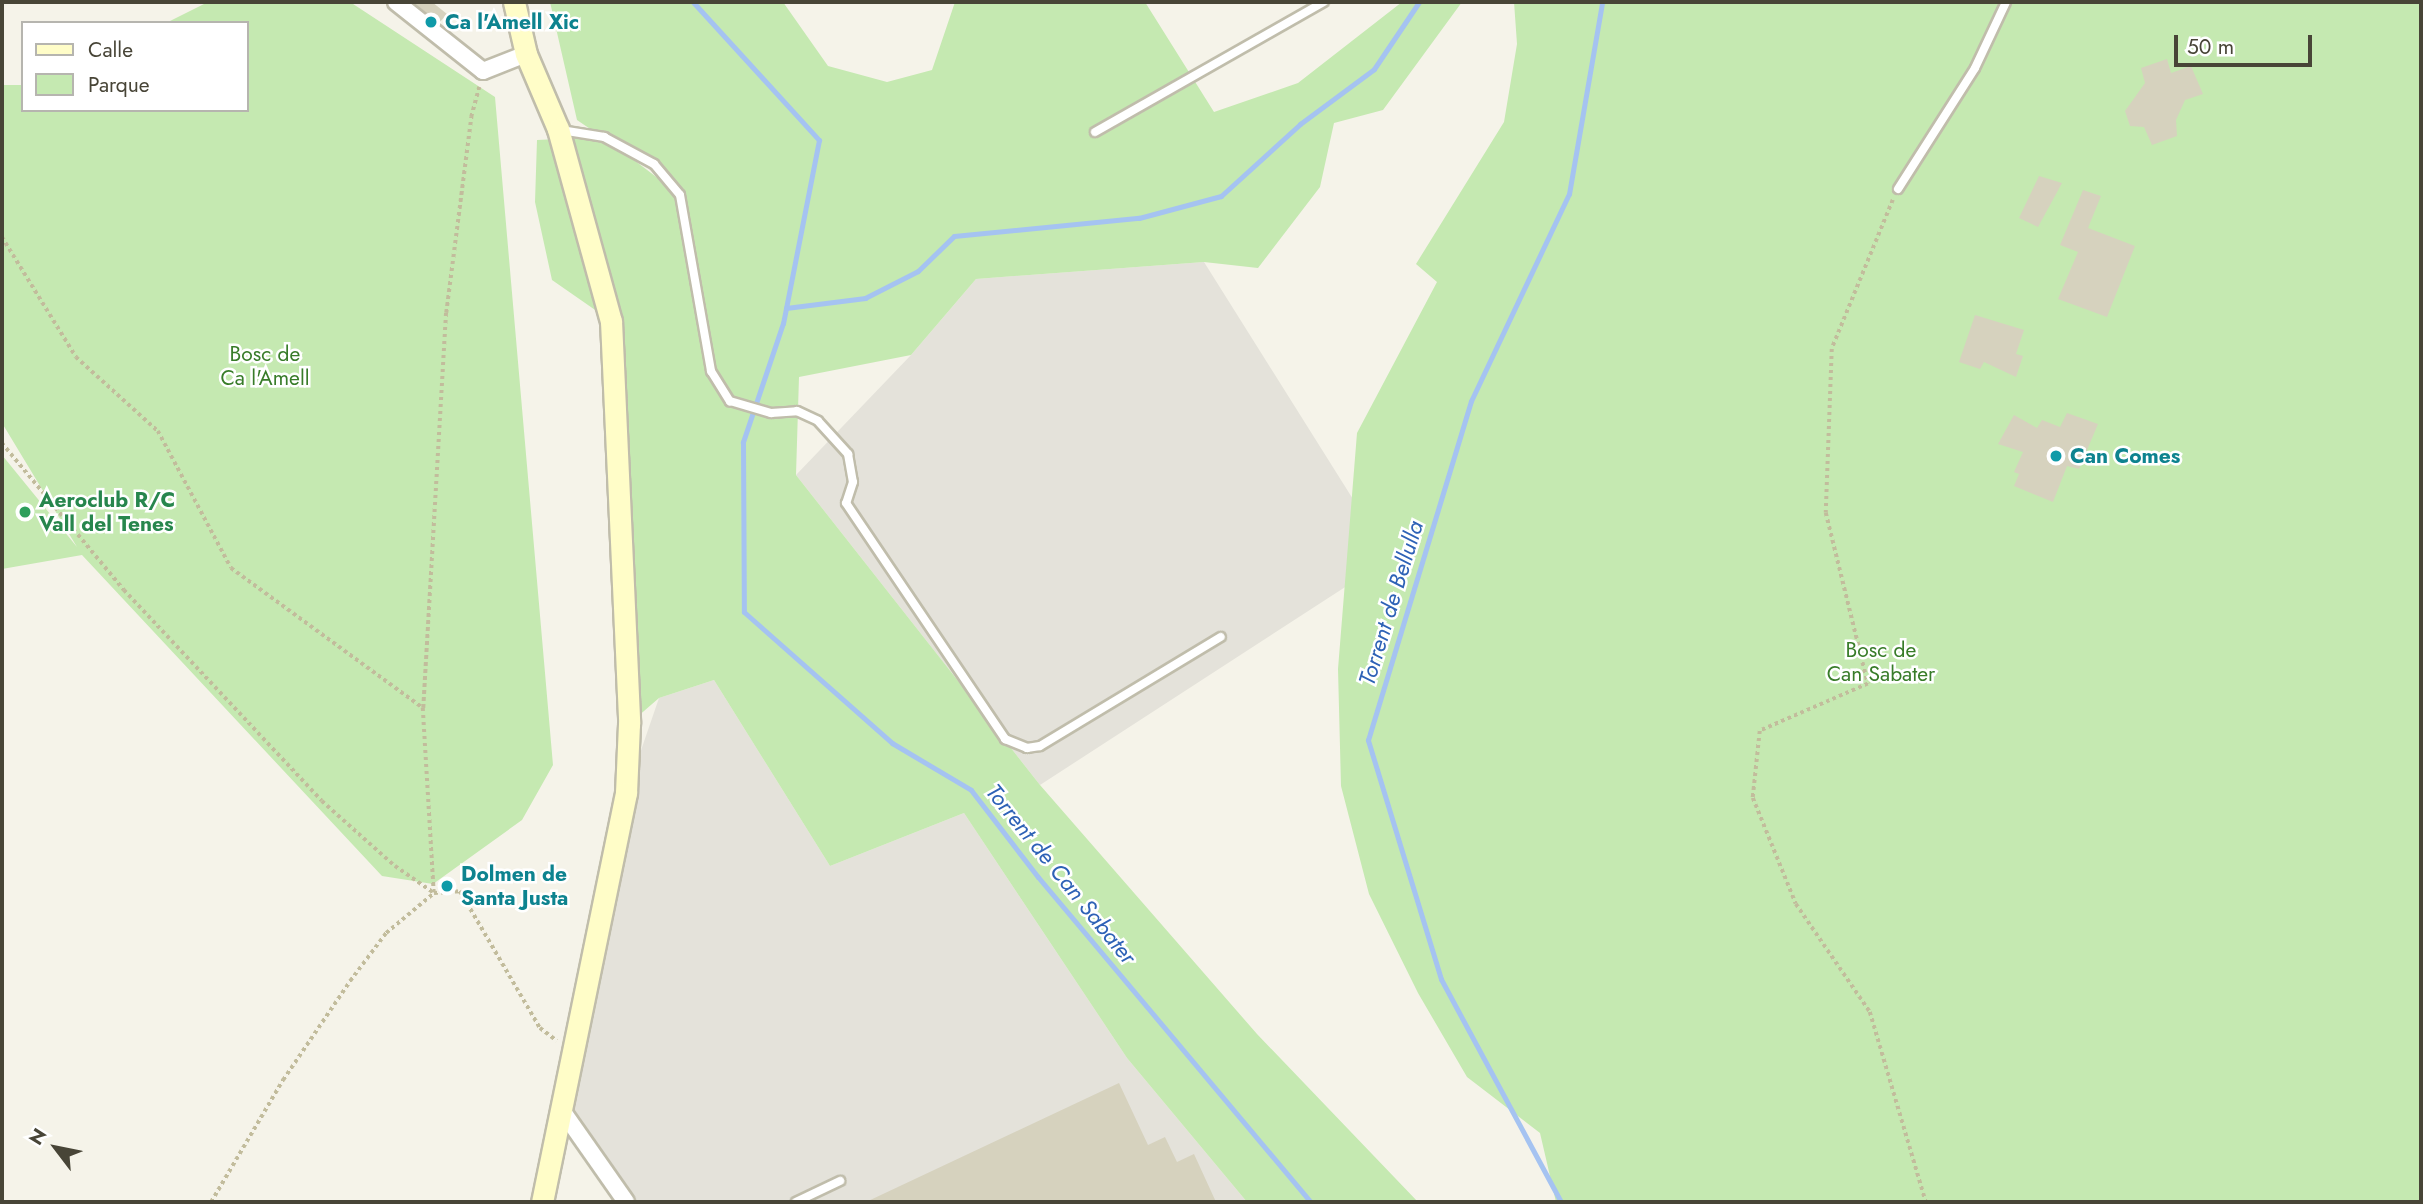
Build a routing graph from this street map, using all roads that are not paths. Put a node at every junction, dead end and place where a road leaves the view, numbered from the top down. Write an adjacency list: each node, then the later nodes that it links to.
1 (396, 2): 5 (street)
2 (514, 2): 5 (main road)
3 (1324, 2): 7 (lane)
4 (2006, 2): 8 (lane)
5 (526, 54): 6 (main road)
6 (558, 129): 9 (lane); 10 (main road)
7 (1095, 132)
8 (1898, 188)
9 (1221, 637)
10 (561, 1109): 12 (main road); 13 (street)
11 (840, 1181): 14 (lane)
12 (542, 1202)
13 (626, 1202)
14 (796, 1202)

